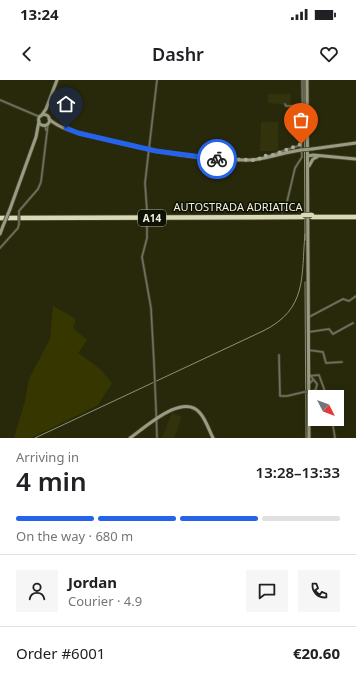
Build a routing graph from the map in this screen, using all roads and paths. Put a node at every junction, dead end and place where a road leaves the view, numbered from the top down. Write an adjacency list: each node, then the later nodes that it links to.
1 (57, 80): 8 (main road)
2 (157, 80): 16 (street)
3 (302, 80): 7 (street)
4 (307, 80): 15 (main road)
5 (0, 100): 10 (street)
6 (285, 104): 7 (street)
7 (303, 106): 13 (street)
8 (46, 109): 9 (main road); 10 (main road)
9 (47, 116): 10 (main road); 11 (main road)
10 (39, 118): 11 (main road); 12 (main road)
11 (47, 124): 12 (main road); 16 (main road); 26 (street, bridge)
12 (36, 137): 25 (main road, bridge)
13 (301, 144): 20 (street); 22 (street)
14 (356, 144): 20 (main road, bridge)
15 (308, 145): 17 (main road); 18 (main road)
16 (149, 150): 20 (main road); 39 (street, bridge)
17 (308, 156): 18 (main road); 21 (main road)
18 (315, 156): 19 (main road); 21 (main road)
19 (356, 159)
20 (258, 160)
21 (308, 169): 28 (main road)
22 (282, 212)
23 (356, 216): 24 (highway, AUTOSTRADA ADRIATICA / A14, bridge)
24 (0, 217)
25 (0, 234)
26 (0, 248)
27 (356, 296): 28 (street)
28 (308, 318): 30 (main road)
29 (353, 323): 30 (street)
30 (308, 332): 31 (main road)
31 (308, 350): 33 (street); 35 (main road)
32 (279, 355): 36 (street, bridge)
33 (342, 362)
34 (314, 375): 35 (street); 36 (street); 38 (street)
35 (309, 376): 36 (street); 37 (main road)
36 (314, 380): 37 (street)
37 (309, 384): 44 (main road)
38 (324, 390)
39 (156, 420): 41 (main road); 42 (street); 43 (main road)
40 (333, 426): 45 (street)
41 (130, 438)
42 (157, 438)
43 (213, 438)
44 (309, 438)
45 (335, 438)

